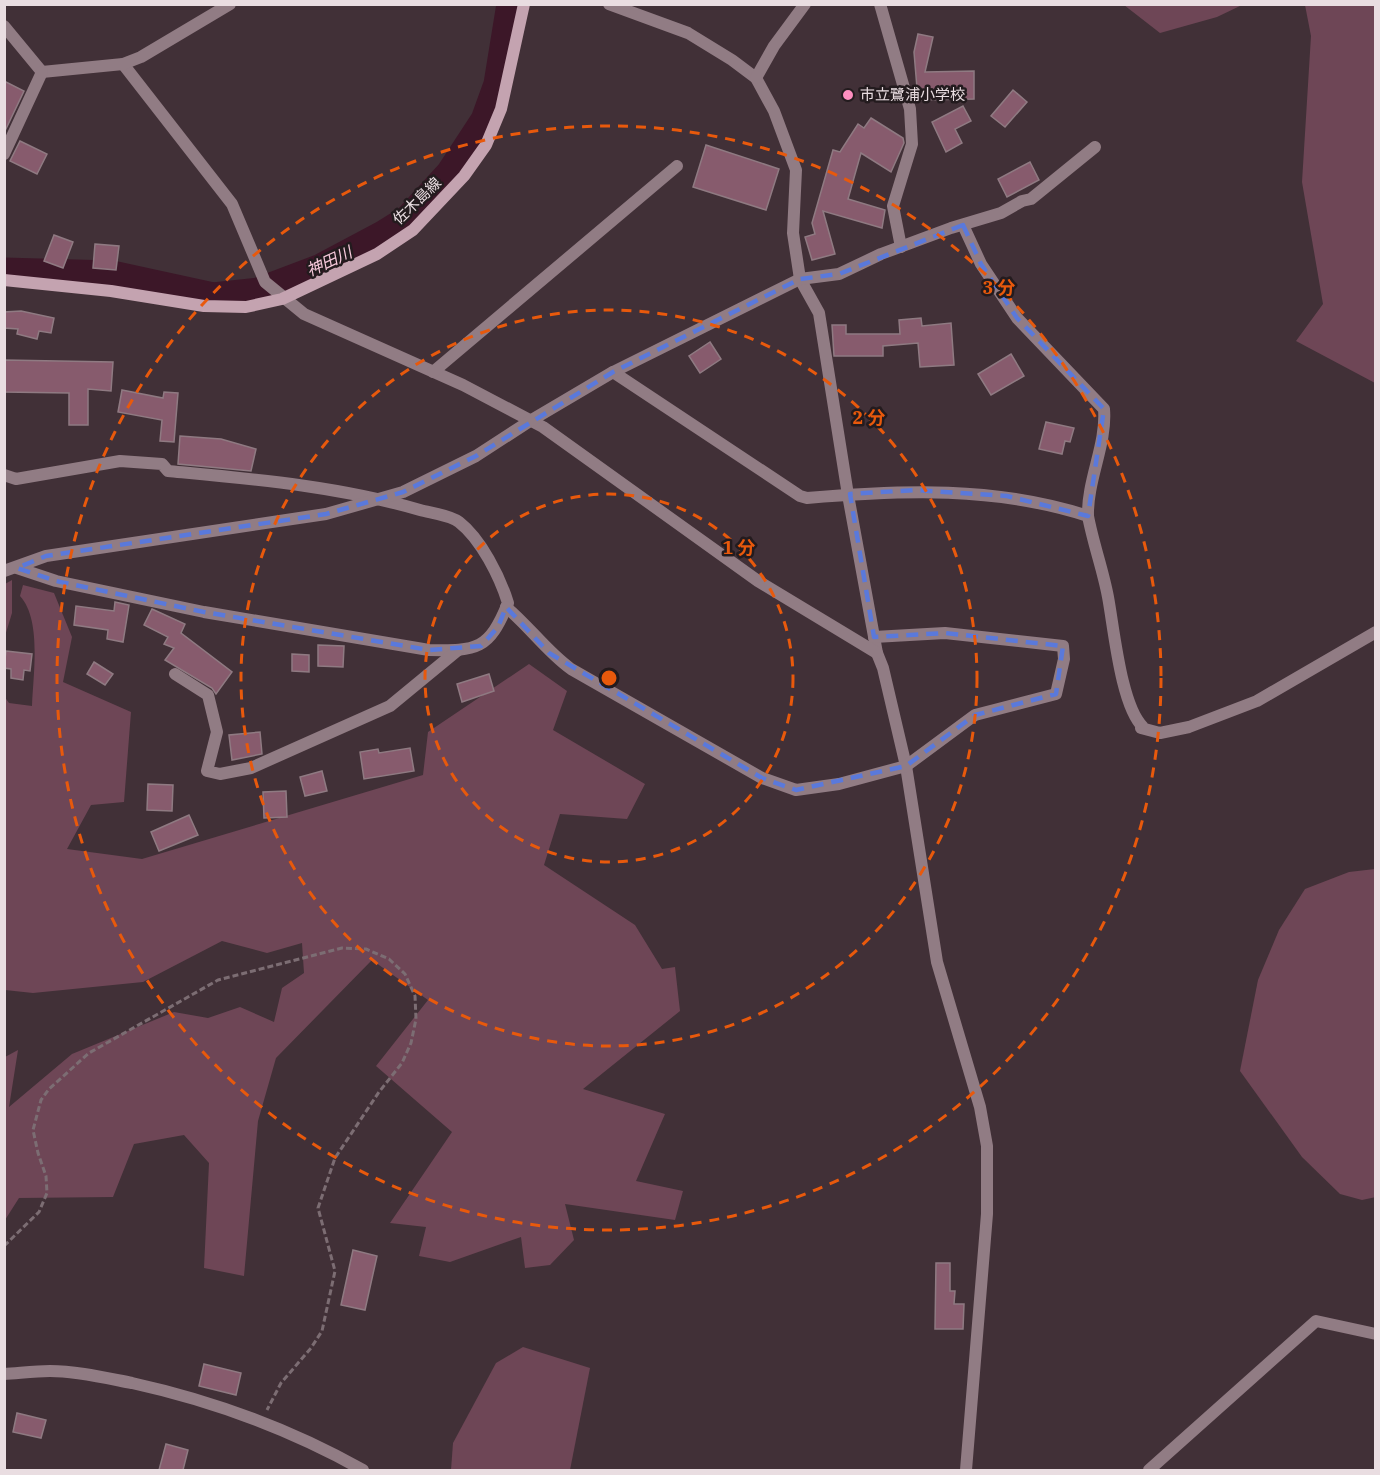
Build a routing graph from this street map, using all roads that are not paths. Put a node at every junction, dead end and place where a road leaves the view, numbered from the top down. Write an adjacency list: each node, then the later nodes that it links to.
1 (230, 4): 7 (street)
2 (524, 4): 17 (main road, 佐木島線)
3 (609, 4): 9 (street)
4 (805, 4): 9 (street)
5 (880, 4): 14 (street)
6 (4, 26): 8 (street)
7 (123, 64): 8 (street); 17 (street)
8 (42, 72): 11 (street)
9 (756, 78): 15 (street)
10 (1095, 147): 13 (street)
11 (4, 154)
12 (677, 166): 18 (street)
13 (963, 225): 14 (street); 24 (street)
14 (901, 247): 15 (street)
15 (800, 279): 19 (street); 22 (street)
16 (4, 280): 17 (main road, 佐木島線)
17 (282, 299): 18 (street)
18 (433, 372): 20 (street)
19 (613, 372): 20 (street); 22 (street)
20 (530, 421): 23 (street); 30 (street)
21 (4, 475): 23 (street)
22 (848, 495): 24 (street); 28 (street)
23 (382, 499): 25 (street); 26 (street)
24 (1088, 516): 27 (street)
25 (11, 569): 29 (street)
26 (506, 607): 29 (street); 32 (street)
27 (1376, 632)
28 (874, 637): 30 (street); 32 (street)
29 (458, 650): 31 (street)
30 (877, 652): 32 (street)
31 (175, 674)
32 (906, 766): 36 (street)
33 (1376, 1334): 37 (street)
34 (4, 1374): 35 (street)
35 (363, 1470)
36 (966, 1470)
37 (1149, 1470)

